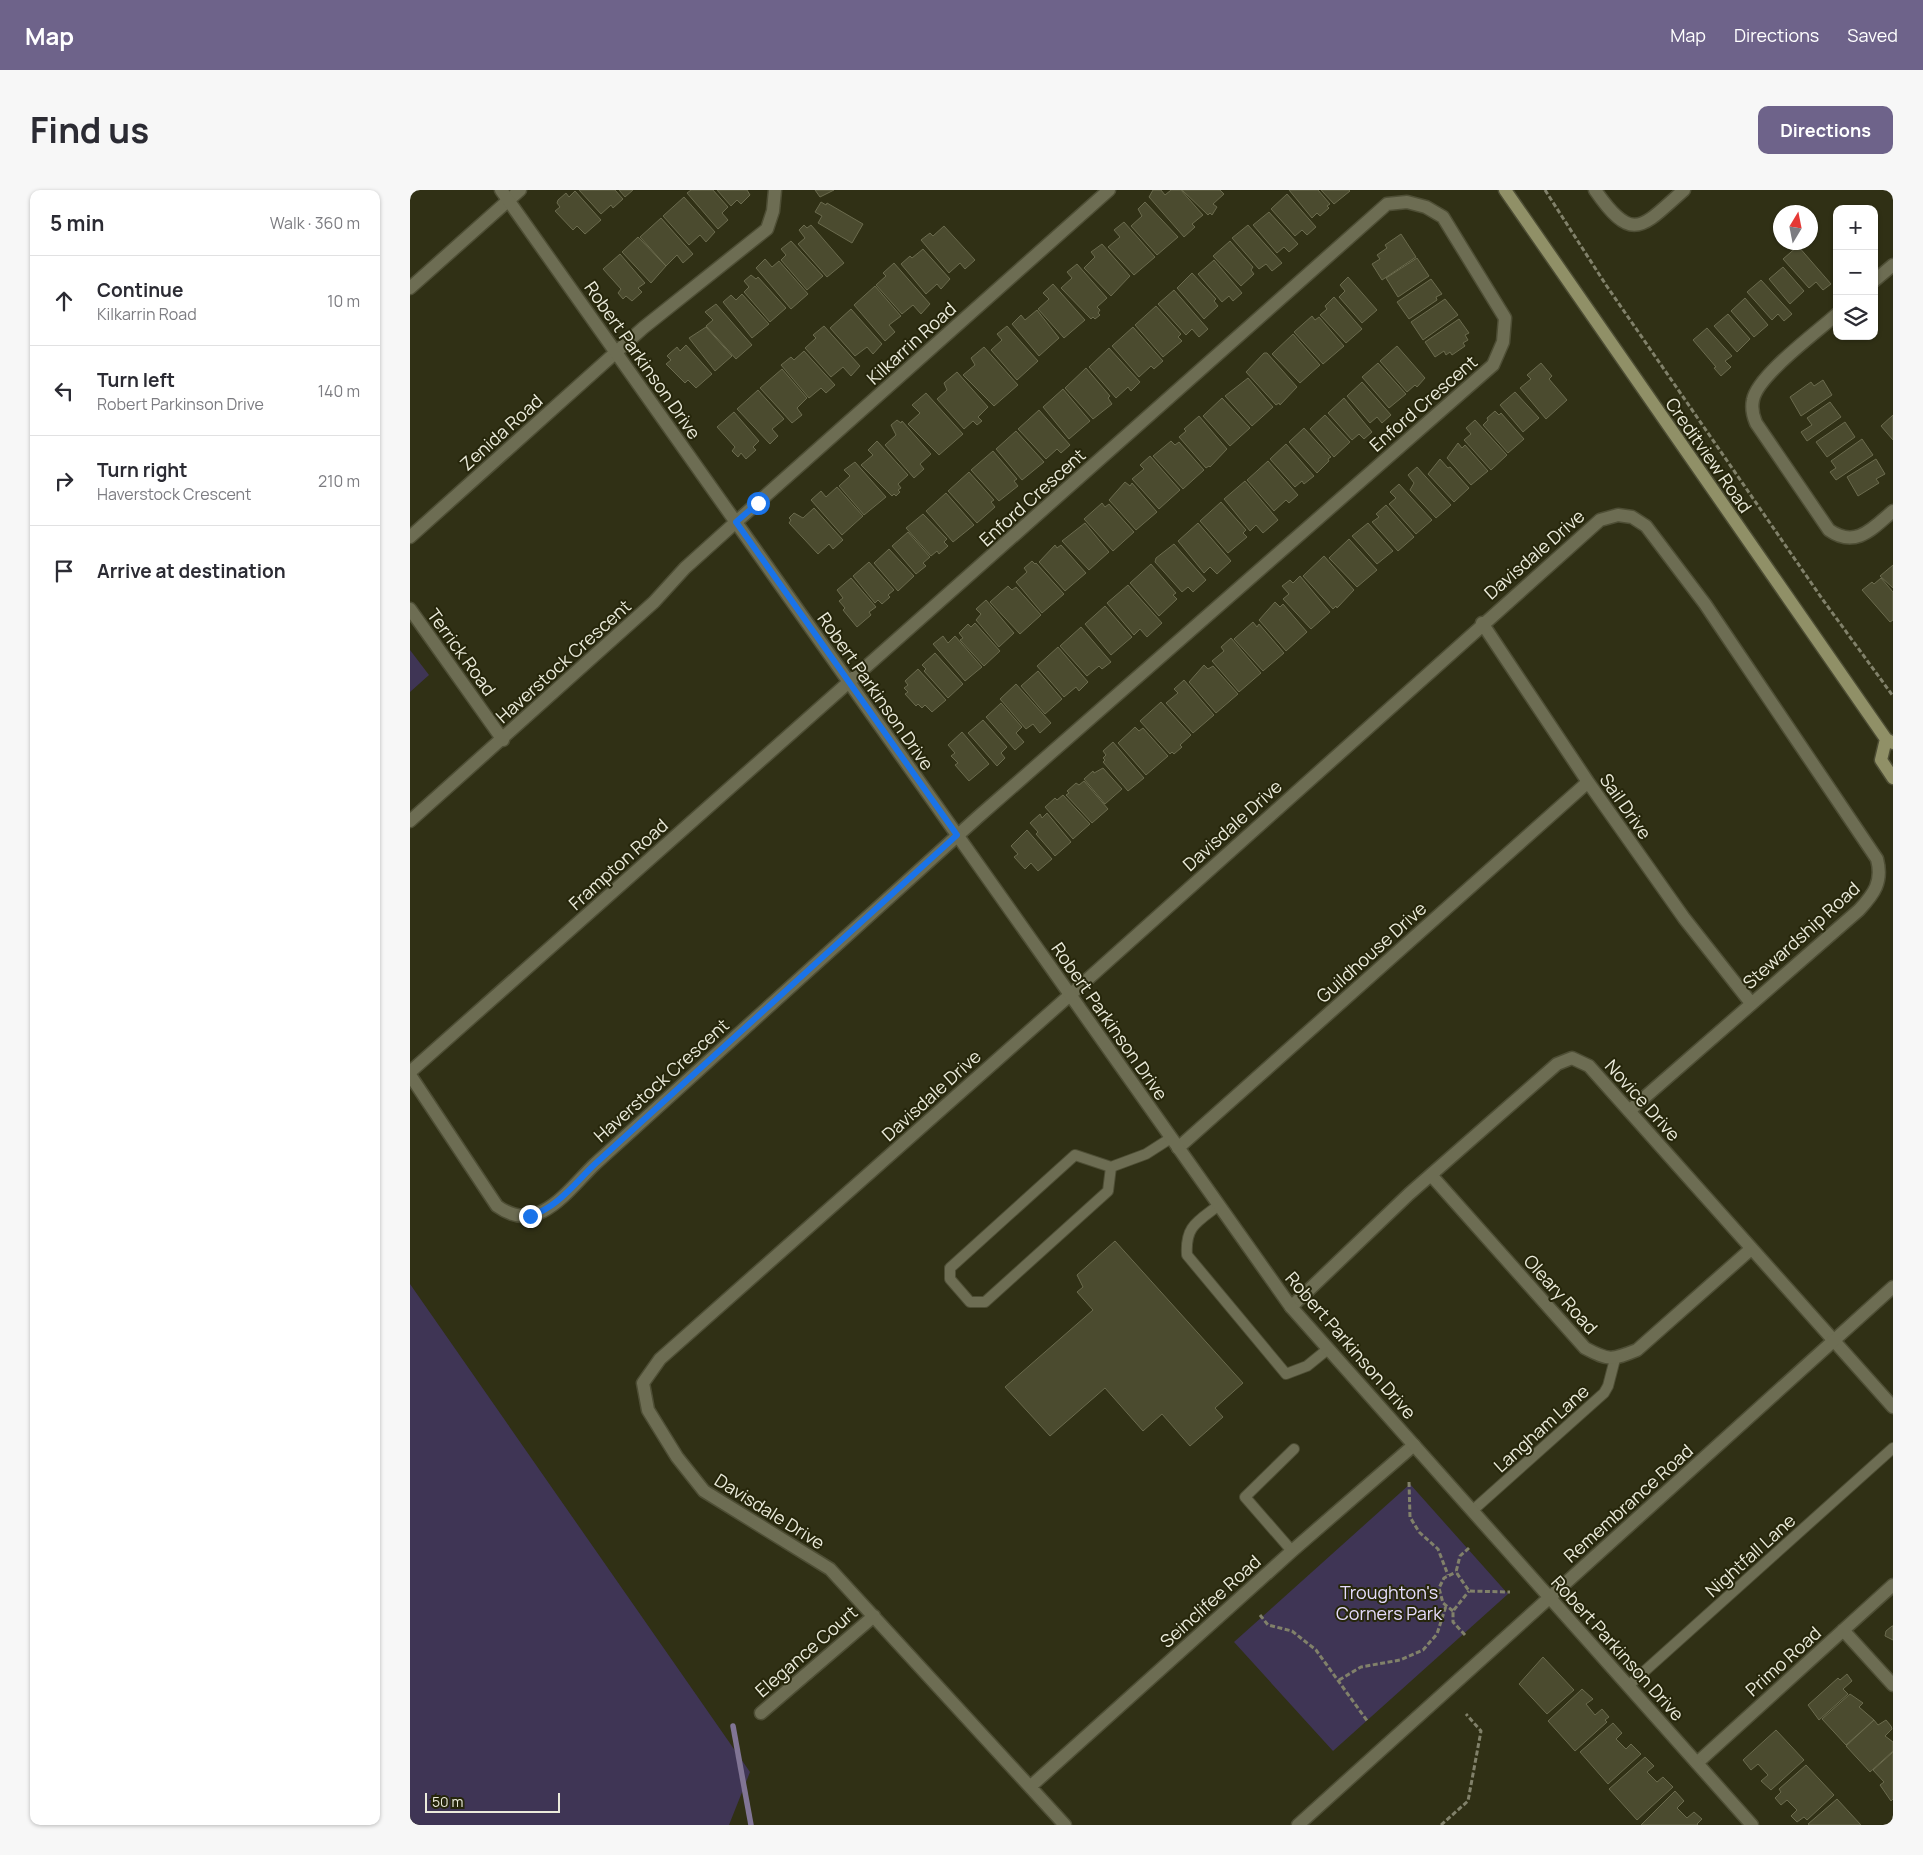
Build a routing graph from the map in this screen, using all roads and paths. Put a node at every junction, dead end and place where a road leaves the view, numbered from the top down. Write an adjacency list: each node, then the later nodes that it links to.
1 (501, 190): 9 (street, Robert Parkinson Drive)
2 (520, 190): 9 (street)
3 (775, 190): 14 (street, Zenida Road)
4 (1109, 190): 16 (street, Kilkarrin Road)
5 (1505, 190): 24 (main road, Creditview Road)
6 (1545, 190): 22 (path)
7 (1595, 190): 8 (street)
8 (1684, 190)
9 (508, 201): 12 (street); 14 (street, Robert Parkinson Drive)
10 (1893, 265): 11 (street)
11 (1878, 278)
12 (410, 288)
13 (1833, 318): 15 (street)
14 (616, 353): 16 (street, Robert Parkinson Drive); 17 (street, Zenida Road)
15 (1893, 511)
16 (736, 522): 21 (street, Robert Parkinson Drive); 23 (street, Haverstock Crescent)
17 (410, 537)
18 (1705, 604): 20 (street, Davisdale Drive); 30 (street, Stewardship Road)
19 (410, 609): 23 (street, Terrick Road)
20 (1482, 623): 26 (street, Sail Drive); 29 (street, Davisdale Drive)
21 (849, 682): 28 (street, Robert Parkinson Drive); 28 (street, Enford Crescent); 31 (street, Frampton Road)
22 (1893, 696)
23 (503, 740): 27 (street, Haverstock Crescent)
24 (1889, 741): 25 (main road, Creditview Road)
25 (1893, 778)
26 (1588, 782): 30 (street, Sail Drive); 33 (street, Guildhouse Drive)
27 (410, 821)
28 (957, 835): 29 (street, Robert Parkinson Drive); 31 (street, Haverstock Crescent)
29 (1070, 995): 33 (street, Robert Parkinson Drive); 60 (street, Davisdale Drive)
30 (1751, 1003): 32 (street, Stewardship Road)
31 (410, 1073)
32 (1628, 1111): 35 (street, Novice Drive); 37 (street, Novice Drive)
33 (1175, 1143): 34 (lane); 36 (street, Robert Parkinson Drive)
34 (1111, 1166): 34 (lane)
35 (1431, 1175): 39 (street, Novice Drive); 42 (street, Oleary Road)
36 (1218, 1205): 39 (street, Robert Parkinson Drive); 41 (lane)
37 (1751, 1249): 40 (street, Novice Drive); 42 (street)
38 (1893, 1287): 40 (street, Remembrance Road)
39 (1291, 1307): 41 (street, Robert Parkinson Drive)
40 (1833, 1342): 43 (street, Novice Drive); 56 (street, Remembrance Road)
41 (1328, 1349): 44 (street, Robert Parkinson Drive)
42 (1615, 1359): 48 (lane, Langham Lane)
43 (1893, 1407)
44 (1414, 1445): 48 (street, Robert Parkinson Drive); 50 (street, Seinclifee Road)
45 (1294, 1448): 50 (lane)
46 (1893, 1448): 65 (lane, Nightfall Lane)
47 (1409, 1482): 52 (path)
48 (1472, 1511): 56 (street, Robert Parkinson Drive)
49 (1469, 1548): 51 (path)
50 (1292, 1551): 70 (street, Seinclifee Road)
51 (1456, 1572): 52 (path); 54 (path)
52 (1448, 1575): 57 (path)
53 (1893, 1585): 61 (street, Primo Road)
54 (1469, 1591): 55 (path); 58 (path)
55 (1510, 1592)
56 (1550, 1598): 65 (street, Robert Parkinson Drive); 72 (street, Remembrance Road)
57 (1446, 1606): 58 (path); 63 (path)
58 (1453, 1611): 62 (path)
59 (1260, 1615): 63 (path)
60 (874, 1616): 66 (street, Elegance Court); 70 (street, Davisdale Drive)
61 (1843, 1630): 64 (street); 69 (street, Primo Road)
62 (1464, 1635)
63 (1339, 1680): 68 (path)
64 (1893, 1685)
65 (1628, 1686): 69 (street, Robert Parkinson Drive)
66 (761, 1713)
67 (1466, 1714): 73 (path)
68 (1368, 1722)
69 (1697, 1763): 74 (street, Robert Parkinson Drive)
70 (1031, 1786): 71 (street, Davisdale Drive)
71 (1065, 1825)
72 (1298, 1825)
73 (1441, 1825)
74 (1752, 1825)

